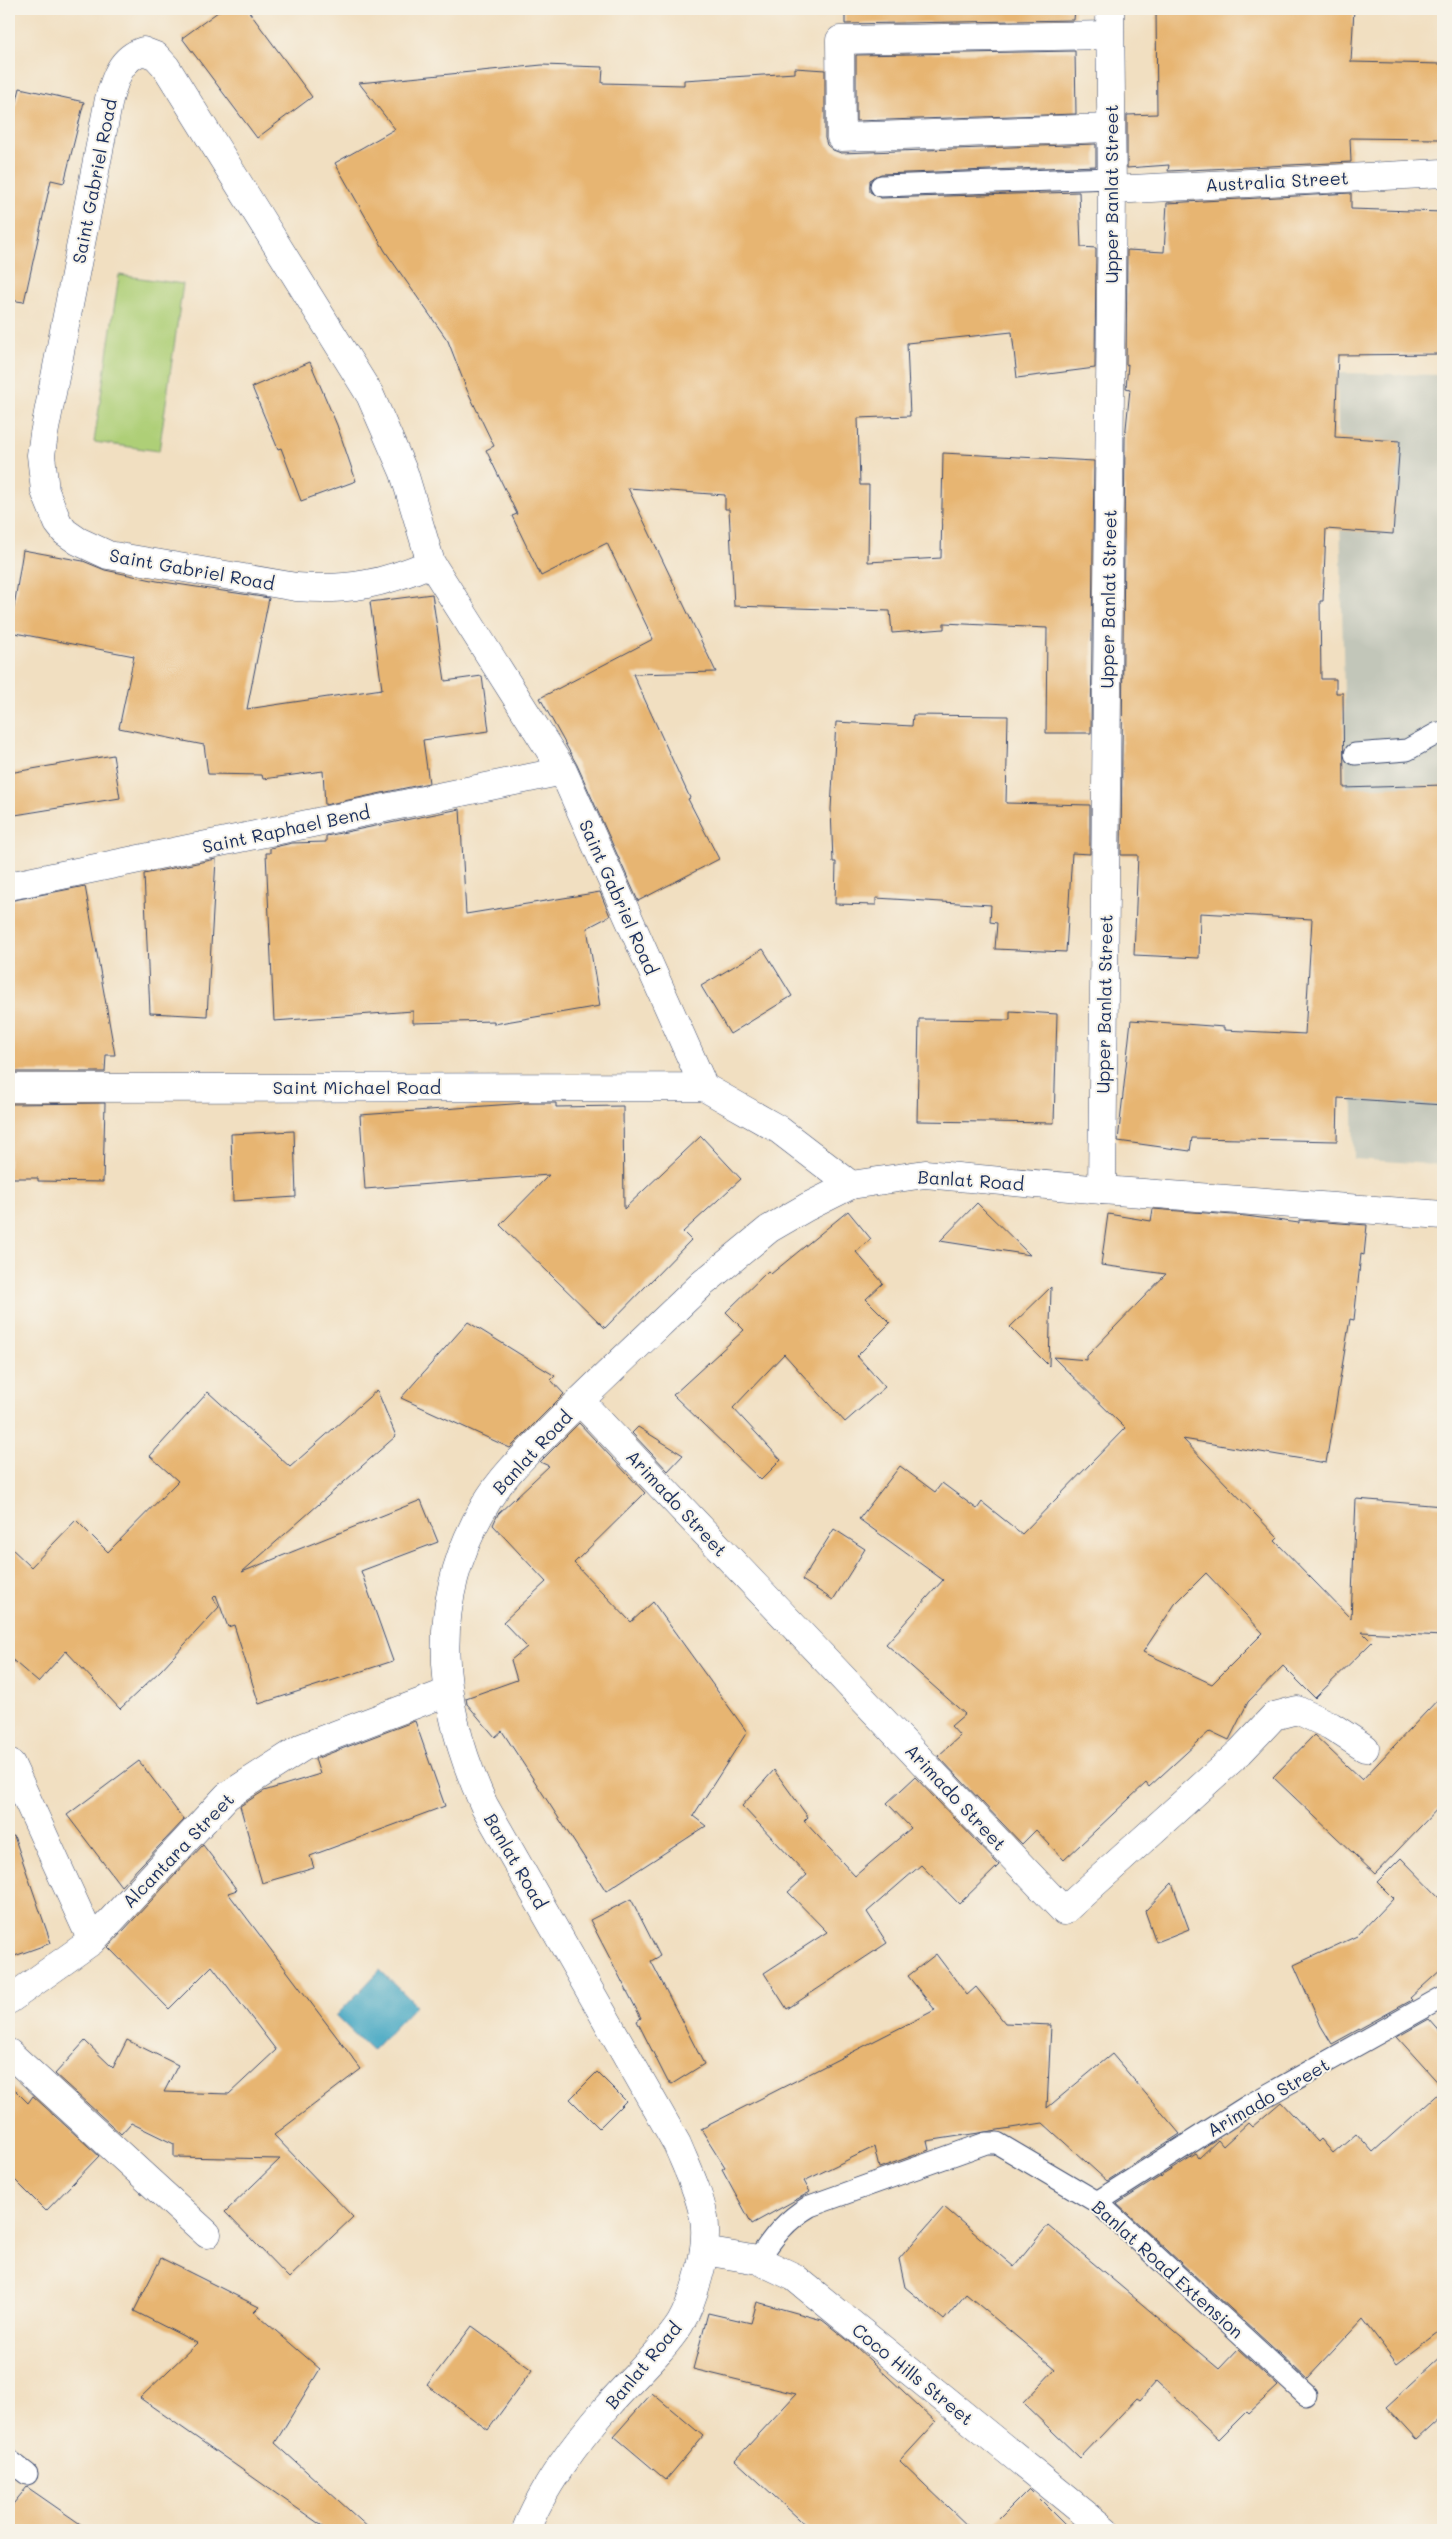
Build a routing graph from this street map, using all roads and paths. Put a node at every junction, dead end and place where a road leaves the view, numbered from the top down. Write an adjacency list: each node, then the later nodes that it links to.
1 (1110, 22): 2 (street, Upper Banlat Street); 2 (street)
2 (1111, 128): 4 (street, Upper Banlat Street)
3 (1443, 173): 4 (street, Australia Street)
4 (1111, 184): 5 (lane); 14 (street, Upper Banlat Street)
5 (881, 186)
6 (431, 563): 6 (street, Saint Gabriel Road); 9 (street, Saint Gabriel Road)
7 (1443, 733): 8 (lane)
8 (1355, 754)
9 (563, 771): 10 (street, Saint Raphael Bend); 11 (street, Saint Gabriel Road)
10 (9, 886)
11 (704, 1087): 12 (street, Saint Michael Road); 13 (street)
12 (9, 1088)
13 (851, 1185): 14 (street, Banlat Road); 16 (street, Banlat Road)
14 (1102, 1190): 15 (street, Banlat Road)
15 (1443, 1215)
16 (580, 1401): 17 (street, Banlat Road); 18 (street, Arimado Street)
17 (448, 1692): 20 (street, Alcantara Street); 26 (street, Banlat Road)
18 (1364, 1748)
19 (11, 1764): 20 (street)
20 (92, 1941): 22 (street, Alcantara Street)
21 (1443, 1997): 24 (lane, Arimado Street)
22 (9, 2000)
23 (9, 2053): 25 (street)
24 (1097, 2202): 27 (lane, Banlat Road Extension); 28 (lane, Banlat Road Extension)
25 (207, 2234)
26 (704, 2251): 27 (street, Coco Hills Street); 31 (street, Banlat Road)
27 (758, 2260): 32 (street, Coco Hills Street)
28 (1306, 2395)
29 (9, 2460): 30 (lane)
30 (27, 2474)
31 (526, 2530)
32 (1105, 2530)

